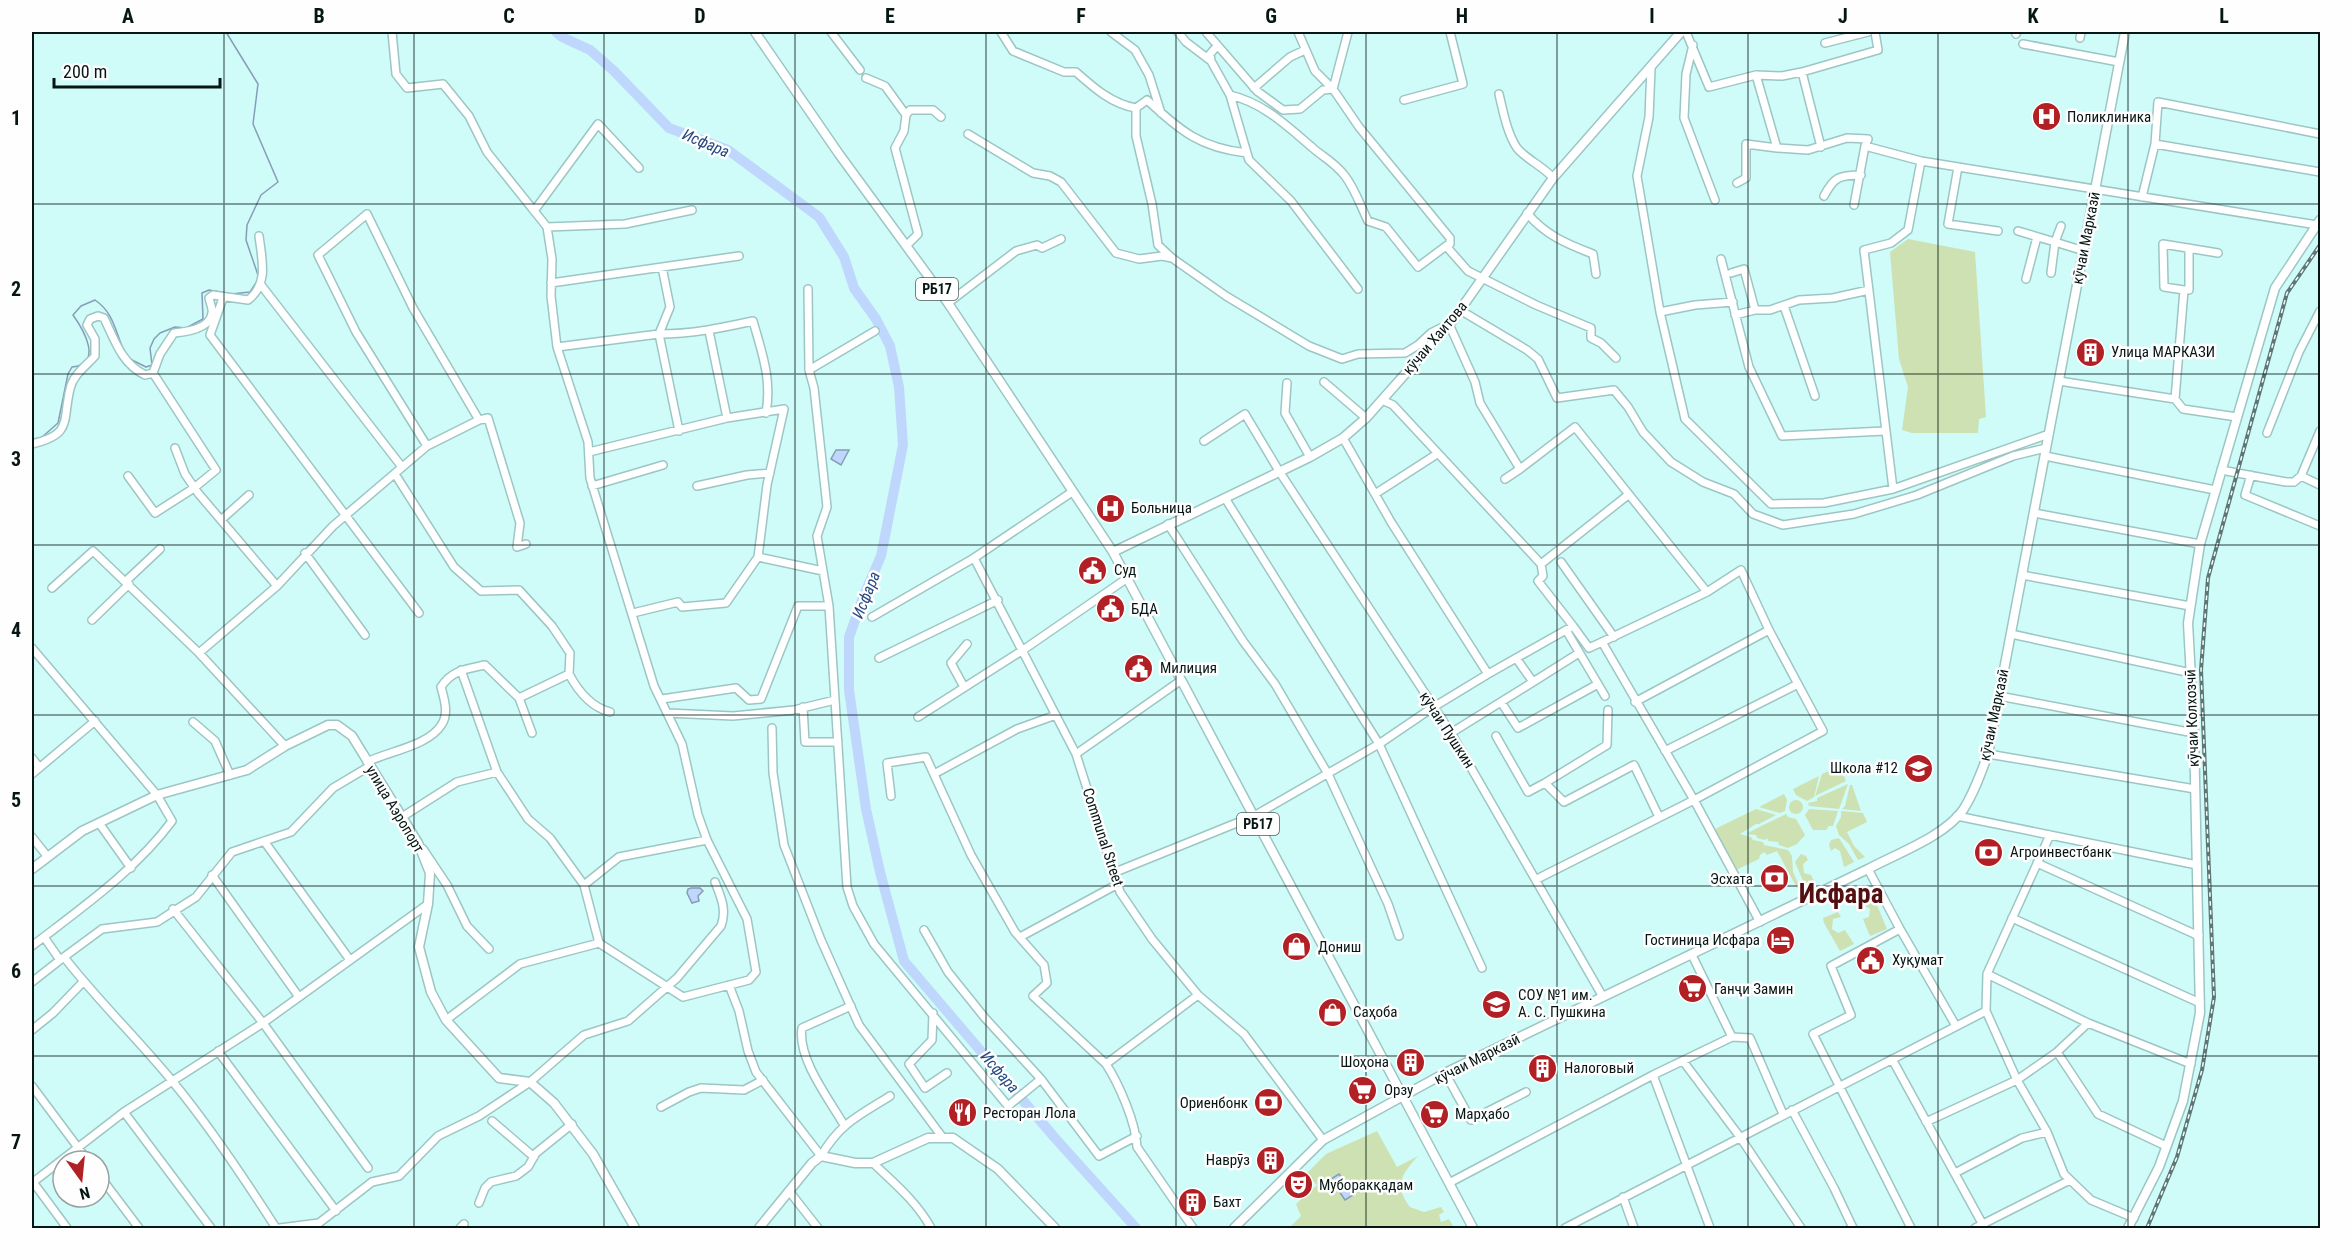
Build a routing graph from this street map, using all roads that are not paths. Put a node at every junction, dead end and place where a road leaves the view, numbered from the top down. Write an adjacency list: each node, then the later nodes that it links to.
1 (392, 32): 56 (street)
2 (755, 32): 67 (main road, РБ17)
3 (831, 32): 23 (street)
4 (1001, 32): 32 (street)
5 (1111, 32): 33 (street)
6 (1178, 32): 20 (street)
7 (1206, 32): 18 (street)
8 (1298, 32): 19 (street)
9 (1348, 32): 28 (street)
10 (1450, 32): 31 (street)
11 (1683, 32): 17 (street); 22 (main road, кӯчаи Хаитова)
12 (1868, 32): 15 (street)
13 (1875, 32): 24 (street)
14 (2125, 32): 21 (main road, кӯчаи Марказӣ)
15 (1825, 44)
16 (2023, 44): 21 (street)
17 (1693, 45): 25 (street); 53 (street)
18 (1217, 46): 20 (street); 27 (street)
19 (1305, 50): 27 (street); 28 (street)
20 (1211, 61): 29 (street)
21 (2119, 62): 50 (main road, кӯчаи Марказӣ)
22 (1651, 68): 48 (main road, кӯчаи Хаитова); 94 (street)
23 (860, 70)
24 (1802, 72): 25 (street); 40 (street)
25 (1756, 75): 41 (street)
26 (867, 78): 34 (street)
27 (1254, 88): 28 (street)
28 (1333, 89): 68 (street)
29 (1230, 94): 42 (street); 68 (street)
30 (1499, 94): 48 (street)
31 (1404, 100)
32 (1136, 108): 33 (street); 73 (street)
33 (1161, 113): 42 (street)
34 (906, 115): 35 (street); 67 (street)
35 (941, 117)
36 (968, 134): 73 (street)
37 (2320, 134): 38 (street)
38 (2155, 144): 46 (street); 52 (street)
39 (1865, 146): 40 (street); 43 (street); 47 (street)
40 (1821, 147): 41 (street)
41 (1777, 148): 49 (street)
42 (1247, 153): 84 (street)
43 (1921, 161): 44 (street); 86 (street)
44 (1958, 167): 50 (street); 61 (street)
45 (639, 168): 56 (street)
46 (2320, 172)
47 (1861, 175): 51 (street); 54 (street)
48 (1553, 178): 57 (main road, кӯчаи Хаитова)
49 (1737, 183)
50 (2095, 190): 52 (street); 70 (main road, кӯчаи Марказӣ)
51 (1824, 196)
52 (2142, 197): 58 (street)
53 (1715, 200)
54 (1854, 205)
55 (692, 210): 60 (street)
56 (534, 211): 60 (street)
57 (1527, 213): 78 (street); 79 (main road, кӯчаи Хаитова)
58 (2318, 223): 111 (main road, кӯчаи Колхозчӣ)
59 (2061, 226): 66 (street)
60 (547, 227): 81 (street)
61 (1998, 231)
62 (2018, 231): 64 (street)
63 (259, 236): 82 (street)
64 (2037, 237): 66 (street); 80 (street)
65 (1061, 239): 89 (street)
66 (2055, 242): 70 (street); 77 (street)
67 (907, 245): 89 (main road, РБ17)
68 (1446, 246): 79 (street)
69 (2189, 248): 71 (street); 85 (street); 85 (street)
70 (2084, 251): 104 (main road, кӯчаи Марказӣ)
71 (2218, 253)
72 (739, 256): 75 (street)
73 (1172, 258): 96 (street)
74 (1721, 259): 88 (street)
75 (662, 267): 81 (street); 99 (street)
76 (1731, 273): 92 (street)
77 (2051, 273)
78 (1596, 274)
79 (1481, 278): 91 (main road, кӯчаи Хаитова); 101 (street)
80 (2026, 279)
81 (551, 283): 100 (street)
82 (261, 285): 87 (street); 131 (street)
83 (808, 289): 102 (street)
84 (1358, 289)
85 (2184, 290): 108 (street)
86 (1869, 291): 90 (street); 116 (street)
87 (223, 298): 103 (street); 153 (street)
88 (1733, 302): 94 (street); 95 (street)
89 (948, 303): 147 (main road, РБ17)
90 (1784, 306): 92 (street); 107 (street)
91 (1460, 310): 96 (main road, кӯчаи Хаитова); 127 (street)
92 (1755, 310): 95 (street)
93 (2320, 311): 118 (street)
94 (1660, 312): 145 (street)
95 (1735, 315): 116 (street)
96 (1449, 324): 109 (main road, кӯчаи Хаитова); 132 (street)
97 (709, 331): 99 (street); 110 (street); 112 (street)
98 (875, 331): 102 (street)
99 (659, 333): 100 (street); 115 (street)
100 (557, 347): 126 (street)
101 (1616, 358)
102 (808, 370): 166 (street)
103 (153, 373): 123 (street); 144 (street)
104 (2059, 381): 108 (street); 119 (main road, кӯчаи Марказӣ)
105 (1324, 382): 113 (street)
106 (1287, 383): 129 (street)
107 (1815, 396)
108 (2175, 399): 111 (street)
109 (1382, 400): 113 (main road, кӯчаи Хаитова); 128 (street)
110 (766, 413): 112 (street); 135 (street)
111 (2237, 417): 133 (main road, кӯчаи Колхозчӣ)
112 (727, 418): 115 (street)
113 (1366, 418): 120 (main road, кӯчаи Хаитова)
114 (479, 420): 124 (street); 124 (street); 157 (street)
115 (680, 431): 126 (street)
116 (1885, 431): 145 (street)
117 (2320, 431): 121 (street)
118 (2267, 433)
119 (2049, 434): 127 (main road, кӯчаи Марказӣ); 145 (street)
120 (1343, 438): 129 (main road, кӯчаи Хаитова); 148 (street)
121 (2319, 439): 139 (street)
122 (1204, 441): 134 (street, кӯчаи Пушкин)
123 (32, 444)
124 (427, 446): 131 (street)
125 (175, 448): 144 (street)
126 (589, 452): 142 (street)
127 (2045, 452): 146 (street); 152 (main road, кӯчаи Марказӣ)
128 (1437, 454): 148 (street); 165 (street)
129 (1310, 457): 134 (main road, кӯчаи Хаитова)
130 (663, 465): 142 (street)
131 (402, 467): 136 (street)
132 (1520, 469): 140 (street); 150 (street)
133 (2222, 470): 137 (street); 146 (main road, кӯчаи Колхозчӣ)
134 (1279, 471): 151 (main road, кӯчаи Хаитова); 211 (street, кӯчаи Пушкин)
135 (770, 473): 143 (street); 162 (street)
136 (395, 474): 153 (street); 196 (street)
137 (2251, 475): 139 (street); 156 (street)
138 (128, 476): 144 (street)
139 (2301, 476): 141 (street)
140 (1505, 479)
141 (2320, 485)
142 (592, 486): 177 (street)
143 (697, 486)
144 (194, 488): 154 (street)
145 (1893, 489)
146 (2216, 490): 158 (main road, кӯчаи Колхозчӣ)
147 (1072, 492): 160 (main road, РБ17); 163 (street)
148 (1375, 494): 197 (street)
149 (249, 495): 154 (street)
150 (1628, 495): 165 (street); 172 (street)
151 (1225, 498): 155 (main road, кӯчаи Хаитова); 225 (street)
152 (2034, 513): 158 (street); 167 (main road, кӯчаи Марказӣ)
153 (347, 516): 161 (street); 176 (street)
154 (221, 520): 170 (street)
155 (1168, 524): 160 (main road, кӯчаи Хаитова); 236 (street)
156 (2320, 526)
157 (526, 544)
158 (2200, 544): 175 (main road, кӯчаи Колхозчӣ)
159 (160, 549): 169 (street)
160 (1113, 552): 168 (main road, РБ17)
161 (305, 554): 170 (street); 184 (street)
162 (758, 557): 166 (street); 177 (street)
163 (975, 558): 173 (street, Communal Street); 178 (street)
164 (1561, 562): 185 (street)
165 (1541, 564): 180 (street)
166 (823, 571): 174 (street)
167 (2022, 575): 175 (street); 183 (main road, кӯчаи Марказӣ)
168 (1126, 579): 189 (street); 198 (main road, РБ17)
169 (128, 582): 171 (street); 179 (street); 190 (street)
170 (277, 586): 190 (street)
171 (52, 588)
172 (1707, 592): 182 (street); 185 (street)
173 (998, 600): 189 (street, Communal Street); 193 (street)
174 (829, 606): 206 (street); 207 (street)
175 (2190, 606): 195 (main road, кӯчаи Колхозчӣ)
176 (419, 613)
177 (633, 613): 206 (street)
178 (872, 617)
179 (92, 620)
180 (1574, 626): 181 (street); 186 (street)
181 (1566, 630): 191 (street); 192 (street)
182 (1770, 630): 201 (street); 209 (street)
183 (2011, 634): 195 (street); 204 (main road, кӯчаи Марказӣ)
184 (365, 635)
185 (1614, 637): 186 (street)
186 (1602, 642): 209 (street)
187 (967, 644): 202 (street)
188 (32, 648): 217 (street)
189 (1023, 650): 202 (street); 215 (street, Communal Street)
190 (199, 653): 226 (street)
191 (1579, 653): 199 (street); 200 (street)
192 (1516, 657): 197 (street); 199 (street)
193 (879, 658)
194 (461, 670): 205 (street); 231 (street); 233 (street)
195 (2191, 673): 222 (main road, кӯчаи Колхозчӣ)
196 (569, 674): 205 (street); 213 (street)
197 (1488, 674): 211 (street)
198 (1180, 681): 228 (street); 243 (main road, РБ17)
199 (1533, 682): 208 (street)
200 (1598, 684): 203 (street); 208 (street)
201 (1798, 684): 227 (street); 242 (street)
202 (964, 687): 216 (street)
203 (1605, 696)
204 (1999, 696): 222 (street); 229 (main road, кӯчаи Марказӣ)
205 (519, 698): 220 (street)
206 (662, 699): 214 (street)
207 (835, 700): 210 (street); 224 (street)
208 (1501, 702): 221 (street)
209 (1635, 702): 227 (street)
210 (803, 707): 214 (street); 224 (street)
211 (1432, 708): 221 (street, кӯчаи Пушкин); 225 (street)
212 (1608, 710): 238 (street)
213 (610, 712)
214 (668, 713): 250 (street)
215 (1056, 715): 228 (street, Communal Street); 235 (street)
216 (918, 717)
217 (95, 722): 232 (street); 240 (street)
218 (193, 722): 237 (street)
219 (772, 728): 291 (street)
220 (532, 733)
221 (1451, 733): 261 (street, кӯчаи Пушкин)
222 (2194, 733): 239 (main road, кӯчаи Колхозчӣ)
223 (1496, 736): 238 (street)
224 (838, 742): 293 (street)
225 (1379, 744): 236 (street); 281 (street)
226 (285, 746): 231 (main road, улица Аэропорт); 237 (main road, улица Аэропорт)
227 (1665, 751): 242 (street)
228 (1076, 753): 259 (street, Communal Street)
229 (1988, 754): 239 (street); 244 (main road, кӯчаи Марказӣ)
230 (32, 758): 232 (street)
231 (368, 764): 245 (main road, улица Аэропорт); 251 (street)
232 (39, 767): 234 (street)
233 (497, 772): 245 (street); 264 (street)
234 (32, 774)
235 (934, 774): 241 (street); 274 (street)
236 (1328, 774): 243 (street); 271 (street)
237 (230, 775): 240 (main road, улица Аэропорт)
238 (1545, 783): 246 (street)
239 (2195, 789): 255 (main road, кӯчаи Колхозчӣ)
240 (157, 795): 247 (main road, улица Аэропорт); 256 (street)
241 (891, 796)
242 (1694, 800): 246 (street); 268 (street)
243 (1254, 816): 259 (street); 318 (main road, РБ17)
244 (1957, 816): 248 (street); 258 (main road, кӯчаи Марказӣ)
245 (402, 817): 252 (main road, улица Аэропорт)
246 (1659, 817): 261 (street)
247 (99, 823): 253 (main road, улица Аэропорт); 256 (street)
248 (2050, 835): 254 (street); 255 (street)
249 (32, 837): 253 (street)
250 (707, 840): 264 (street); 285 (street)
251 (264, 841): 260 (street); 280 (street)
252 (418, 843): 265 (main road, улица Аэропорт); 277 (street)
253 (47, 856): 257 (main road, улица Аэропорт)
254 (2037, 863): 267 (street); 272 (street)
255 (2197, 865): 272 (main road, кӯчаи Колхозчӣ)
256 (131, 868): 273 (street)
257 (32, 869)
258 (1868, 869): 268 (main road, кӯчаи Марказӣ); 269 (street)
259 (1113, 873): 263 (street, Communal Street)
260 (212, 876): 266 (street); 289 (street)
261 (1537, 879): 288 (street, кӯчаи Пушкин)
262 (715, 882): 286 (street)
263 (1118, 884): 274 (street); 287 (street, Communal Street)
264 (584, 885): 275 (street)
265 (428, 904): 280 (street); 294 (main road, улица Аэропорт)
266 (173, 909): 279 (street); 295 (street)
267 (2012, 918): 282 (street); 290 (street)
268 (1760, 922): 278 (main road, кӯчаи Марказӣ)
269 (1900, 929): 297 (street); 315 (street)
270 (924, 930): 312 (street)
271 (1399, 936)
272 (2199, 936): 290 (main road, кӯчаи Колхозчӣ)
273 (44, 937): 276 (street); 279 (street)
274 (1020, 937): 304 (street)
275 (599, 943): 286 (street); 294 (street)
276 (32, 946)
277 (489, 948)
278 (1692, 955): 288 (main road, кӯчаи Марказӣ); 299 (street)
279 (62, 959): 283 (street); 284 (street)
280 (350, 960): 289 (street)
281 (1482, 969)
282 (1987, 974): 292 (street); 296 (street)
283 (32, 982)
284 (83, 982): 298 (street); 309 (street)
285 (729, 985): 286 (street); 310 (street)
286 (666, 986): 313 (street)
287 (1198, 995): 304 (street); 331 (street, Communal Street)
288 (1603, 997): 307 (main road, кӯчаи Марказӣ)
289 (299, 998): 295 (street)
290 (2200, 1003): 305 (main road, кӯчаи Колхозчӣ)
291 (851, 1006): 326 (street); 330 (street)
292 (1986, 1011): 297 (street); 311 (street)
293 (933, 1013): 306 (street); 312 (street)
294 (446, 1020): 313 (main road, улица Аэропорт)
295 (263, 1023): 300 (street); 339 (street)
296 (2088, 1023): 301 (street); 305 (street)
297 (1956, 1026): 302 (street)
298 (32, 1030)
299 (1732, 1037): 303 (street); 322 (street)
300 (219, 1051): 309 (street); 348 (street)
301 (2057, 1052): 311 (street); 333 (street)
302 (1892, 1059): 315 (street); 324 (street)
303 (1683, 1061): 308 (street); 329 (street)
304 (1106, 1064): 328 (street)
305 (2191, 1064): 333 (main road, кӯчаи Колхозчӣ)
306 (947, 1073)
307 (1445, 1073): 316 (street); 318 (main road, кӯчаи Марказӣ)
308 (1653, 1075): 338 (street); 343 (street)
309 (172, 1080): 321 (street); 356 (street)
310 (763, 1080): 319 (street); 335 (street)
311 (2017, 1080): 324 (street); 327 (street)
312 (1038, 1081): 328 (street)
313 (530, 1082): 325 (main road); 348 (street)
314 (32, 1086): 332 (street)
315 (1839, 1086): 320 (street); 370 (street)
316 (1526, 1092)
317 (890, 1095): 326 (street)
318 (1402, 1098): 331 (main road, кӯчаи Марказӣ); 343 (main road, РБ17)
319 (661, 1107)
320 (1792, 1110): 322 (street); 369 (street)
321 (124, 1112): 332 (street); 355 (street)
322 (1784, 1114): 329 (street)
323 (492, 1121): 336 (street)
324 (1926, 1122): 340 (street)
325 (572, 1124): 336 (street); 357 (main road)
326 (844, 1125): 335 (street)
327 (2047, 1132): 340 (street); 341 (street)
328 (1137, 1136): 362 (street)
329 (1740, 1137): 338 (street); 368 (street)
330 (943, 1138): 337 (main road); 361 (main road)
331 (1323, 1140): 363 (main road, кӯчаи Марказӣ)
332 (77, 1146): 334 (street); 342 (street)
333 (2166, 1146): 349 (main road, кӯчаи Колхозчӣ)
334 (79, 1149)
335 (821, 1156): 337 (main road); 345 (main road)
336 (534, 1157): 347 (street)
337 (873, 1163): 360 (street)
338 (1687, 1165): 346 (street); 367 (street)
339 (368, 1168)
340 (1955, 1173): 350 (street)
341 (2070, 1180): 349 (street); 350 (street)
342 (32, 1183): 353 (street)
343 (1449, 1183): 364 (main road, РБ17)
344 (111, 1191): 354 (street)
345 (789, 1191): 358 (main road); 359 (street)
346 (1623, 1197): 365 (street); 366 (street)
347 (479, 1203)
348 (336, 1211): 351 (street)
349 (2134, 1218): 372 (main road, кӯчаи Колхозчӣ)
350 (1983, 1225): 371 (street)
351 (321, 1226): 352 (street)
352 (298, 1227): 356 (street)
353 (67, 1228)
354 (140, 1228)
355 (211, 1228)
356 (278, 1228)
357 (634, 1228)
358 (759, 1228)
359 (818, 1228)
360 (931, 1228)
361 (1055, 1228)
362 (1193, 1228)
363 (1234, 1228)
364 (1473, 1228)
365 (1565, 1228)
366 (1634, 1228)
367 (1710, 1228)
368 (1801, 1228)
369 (1853, 1228)
370 (1911, 1228)
371 (1975, 1228)
372 (2128, 1228)

